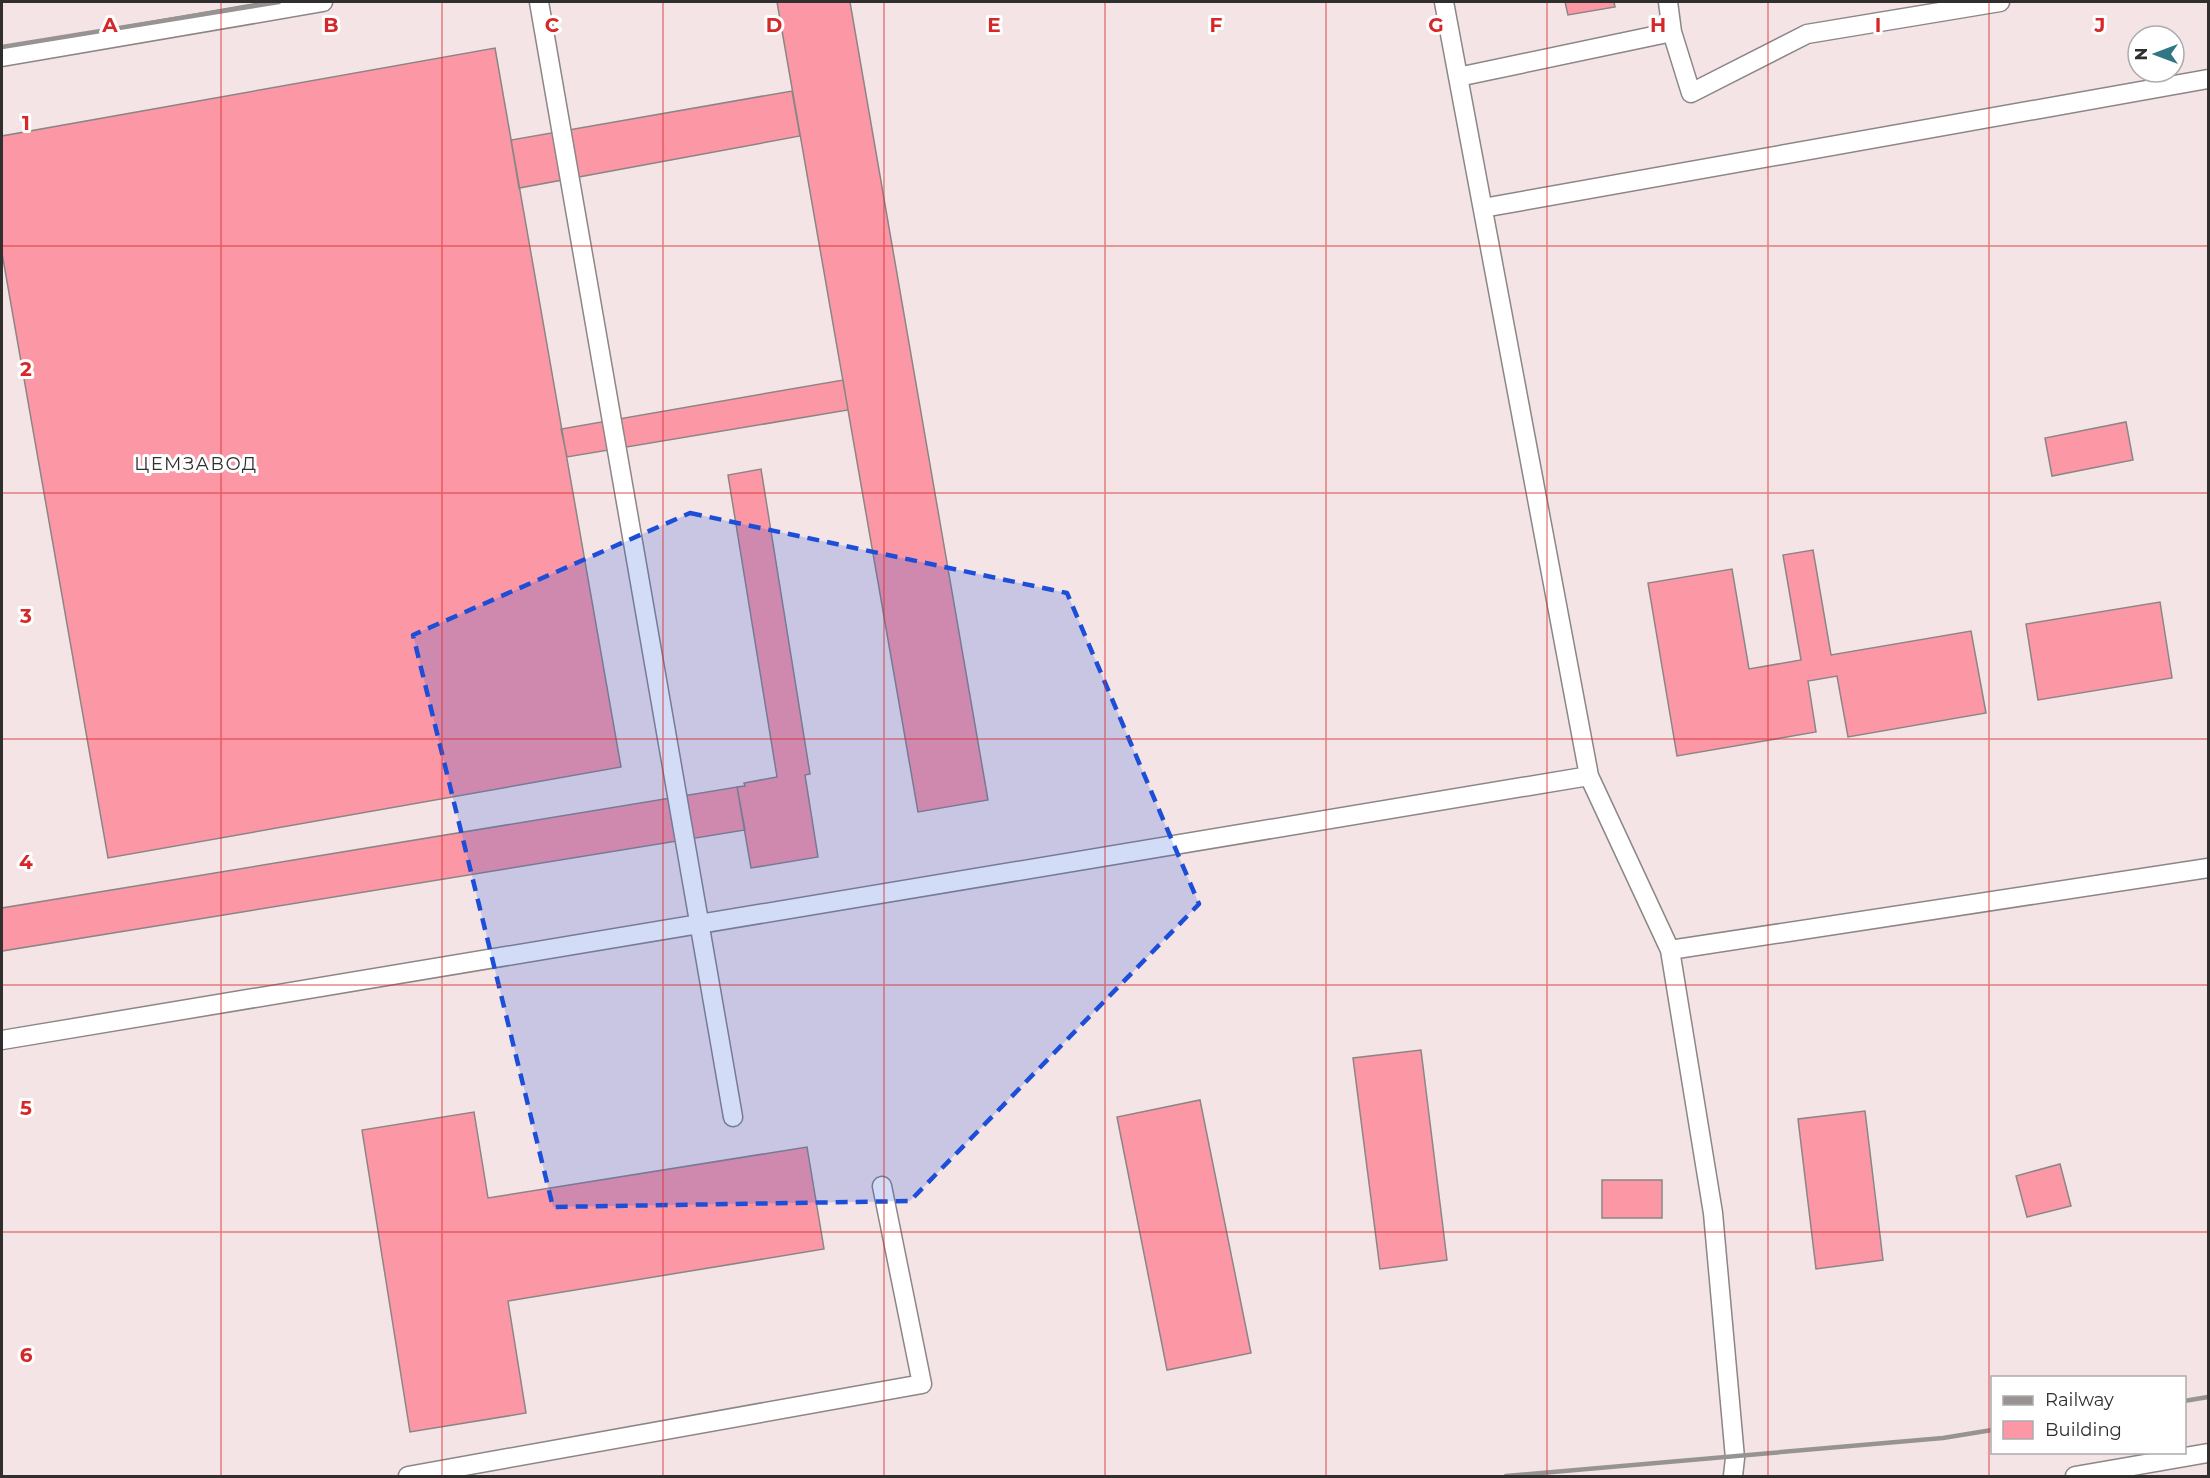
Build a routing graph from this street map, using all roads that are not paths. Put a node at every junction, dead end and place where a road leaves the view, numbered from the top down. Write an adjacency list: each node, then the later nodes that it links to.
1 (323, 2): 7 (lane)
2 (539, 2): 13 (lane)
3 (1444, 2): 8 (lane)
4 (1668, 2): 6 (lane)
5 (2000, 2): 6 (lane)
6 (1672, 32): 8 (lane)
7 (2, 57)
8 (1458, 77): 10 (lane)
9 (2208, 79): 10 (lane)
10 (1483, 208): 11 (lane)
11 (1589, 776): 13 (lane); 14 (lane)
12 (2208, 868): 14 (lane)
13 (700, 925): 15 (lane); 16 (lane)
14 (1670, 950): 22 (lane)
15 (2, 1040)
16 (733, 1117)
17 (882, 1186): 19 (lane)
18 (2208, 1453): 23 (lane)
19 (490, 1462): 20 (lane); 21 (lane)
20 (408, 1476)
21 (502, 1476)
22 (1733, 1476)
23 (2075, 1476)

